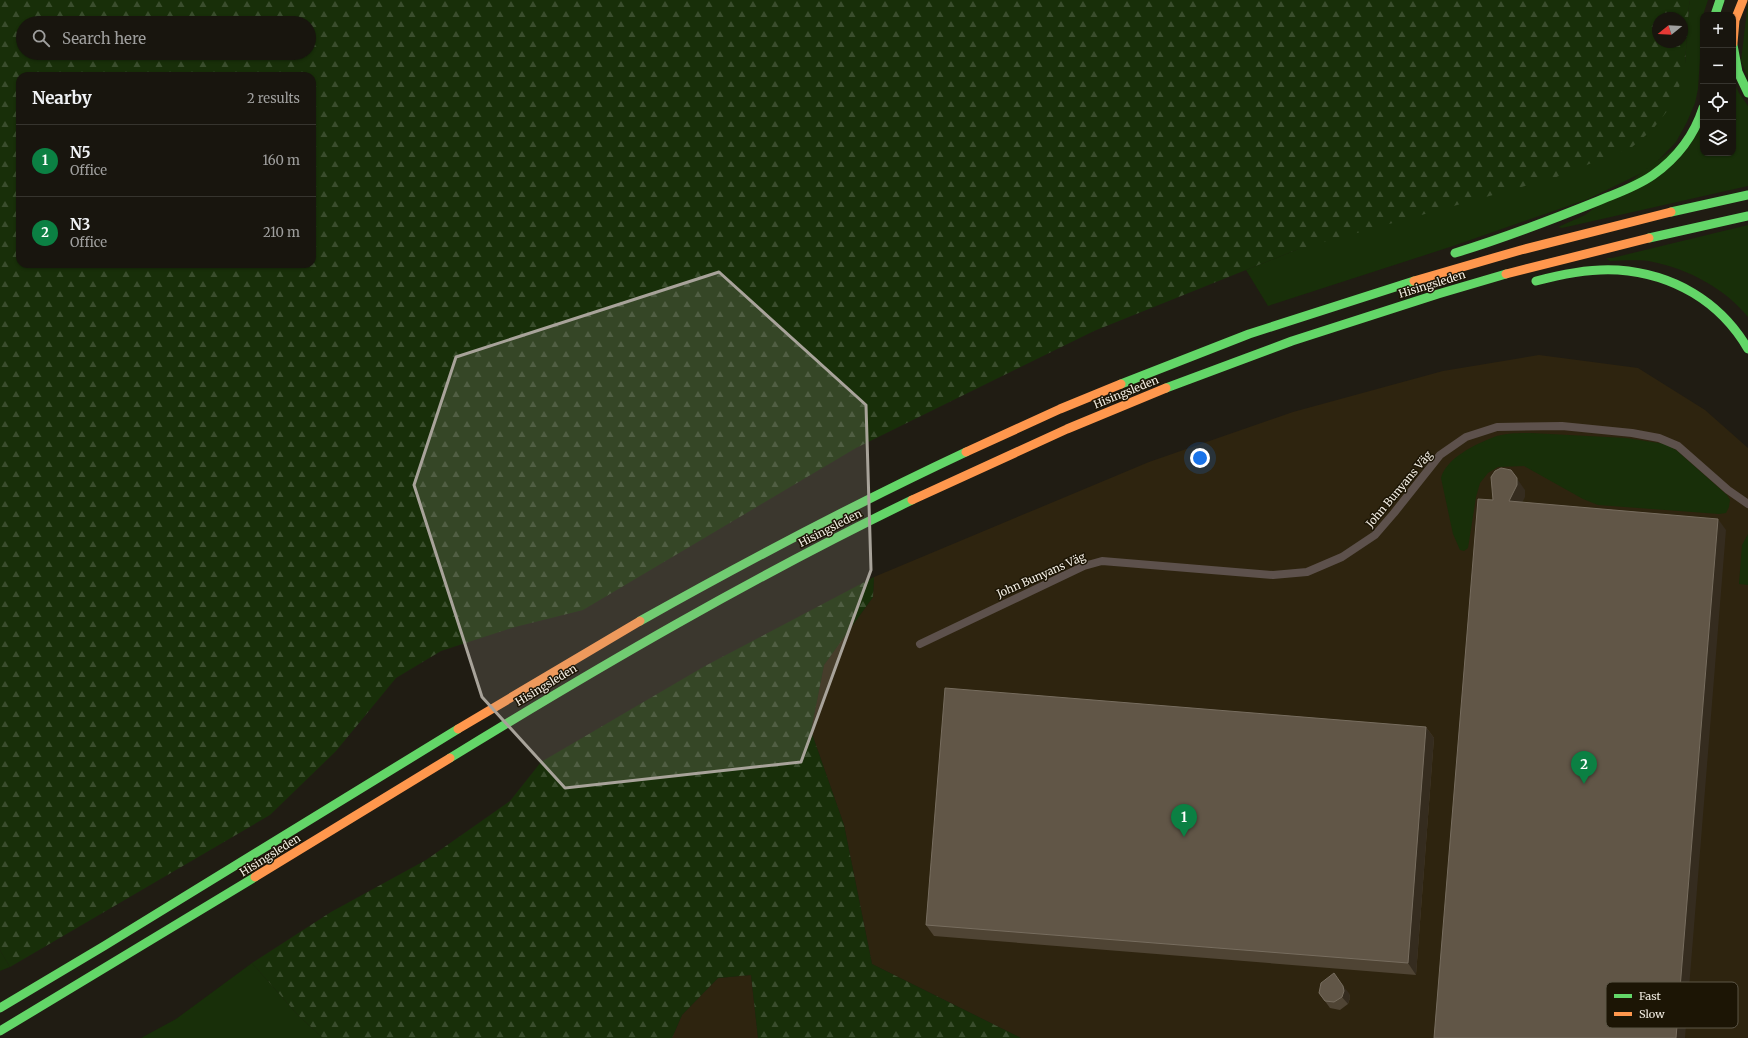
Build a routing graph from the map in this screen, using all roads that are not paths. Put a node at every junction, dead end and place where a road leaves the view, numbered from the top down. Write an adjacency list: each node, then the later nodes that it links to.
1 (1720, 0): 3 (highway)
2 (1743, 0): 4 (highway)
3 (1716, 12)
4 (1736, 18)
5 (1734, 48): 6 (highway)
6 (1748, 93)
7 (1700, 115): 10 (highway)
8 (1748, 195): 15 (highway, Hisingsleden)
9 (1748, 216): 12 (highway, Hisingsleden)
10 (1443, 257)
11 (1526, 284): 16 (highway)
12 (1459, 288): 13 (highway); 20 (highway, Hisingsleden)
13 (1470, 294)
14 (1320, 302): 15 (highway)
15 (1313, 313): 19 (highway, Hisingsleden)
16 (1748, 349)
17 (1748, 504): 18 (lane, John Bunyans Väg)
18 (920, 644)
19 (0, 1008)
20 (0, 1031)

